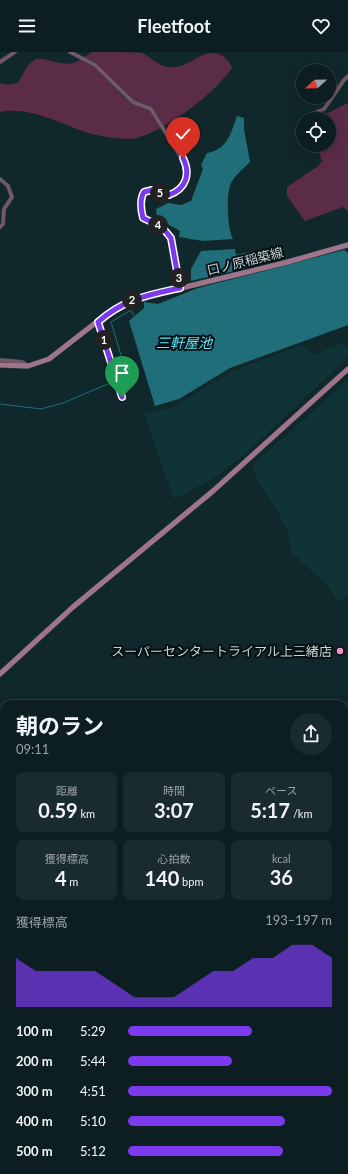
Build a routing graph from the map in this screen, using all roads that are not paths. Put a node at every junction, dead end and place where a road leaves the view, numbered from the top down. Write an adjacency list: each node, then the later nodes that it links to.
1 (15, 52): 3 (street)
2 (70, 52): 9 (street)
3 (0, 62)
4 (348, 76): 5 (street)
5 (317, 112)
6 (0, 179): 7 (street)
7 (0, 227)
8 (348, 245): 9 (street, 口ノ原稲築線)
9 (180, 288): 10 (street, 口ノ原稲築線)
10 (98, 322): 13 (street, 口ノ原稲築線); 15 (street)
11 (0, 360): 13 (street)
12 (0, 366): 13 (street, 口ノ原稲築線)
13 (28, 366)
14 (348, 369): 16 (street)
15 (122, 397)
16 (0, 674)
17 (0, 882): 18 (street)
18 (0, 887)

